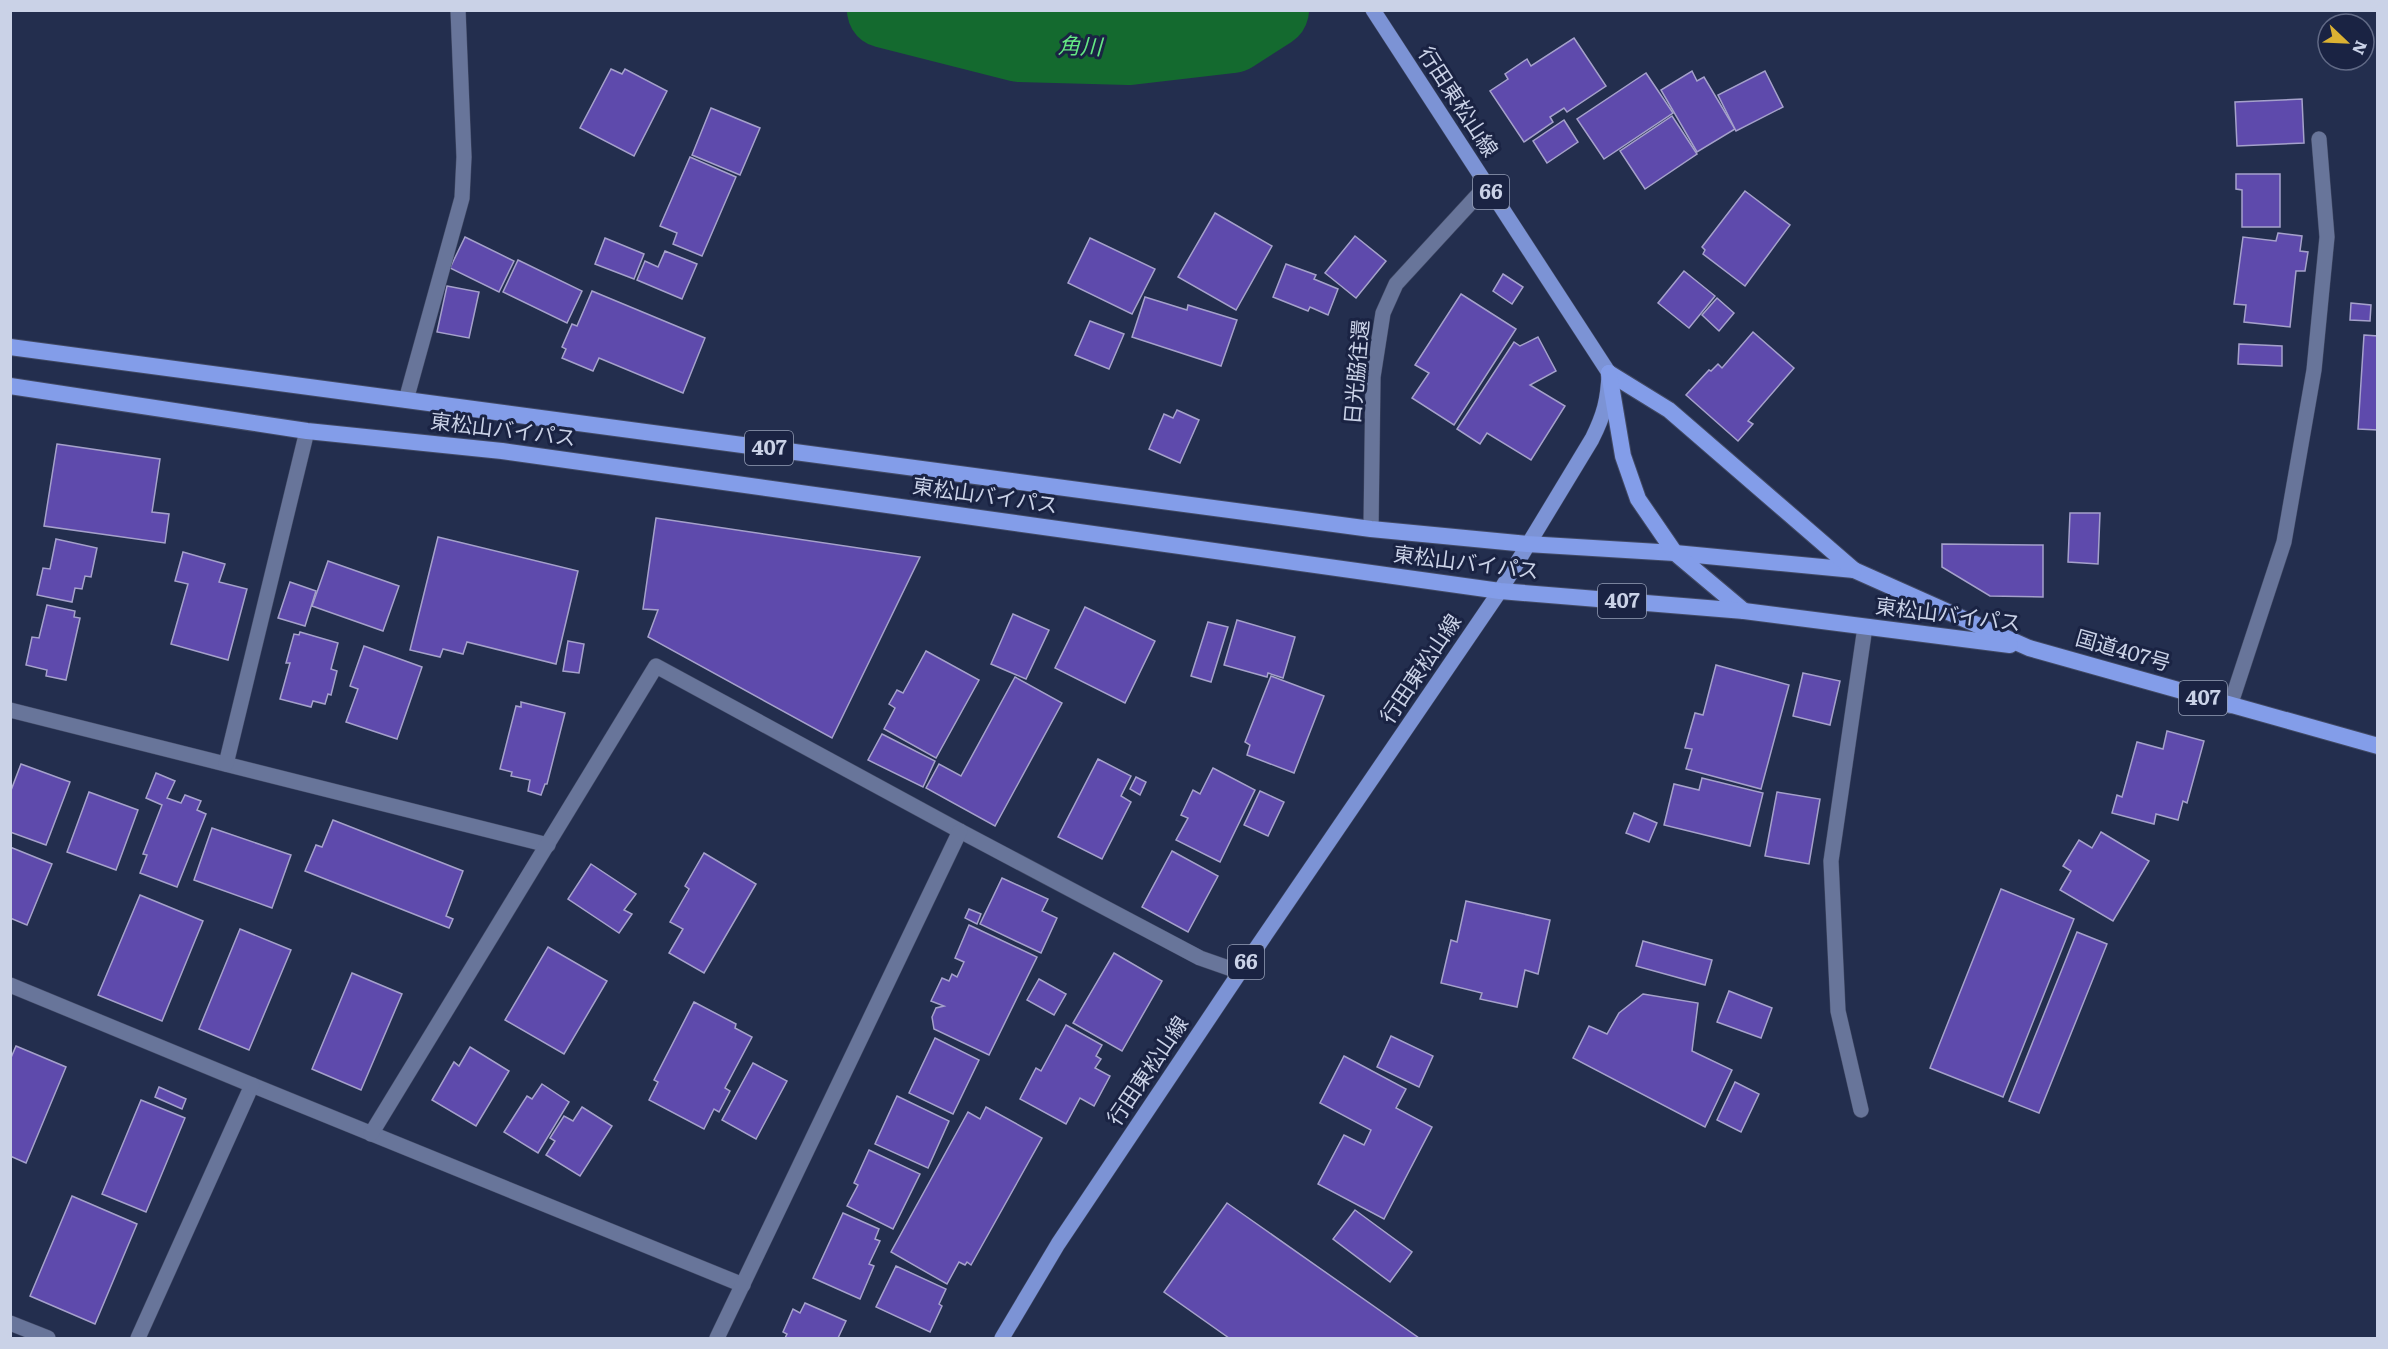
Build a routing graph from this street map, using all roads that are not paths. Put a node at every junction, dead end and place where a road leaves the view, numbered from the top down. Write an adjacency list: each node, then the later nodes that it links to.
1 (458, 10): 8 (street)
2 (1373, 10): 4 (main road, 行田東松山線 / 66)
3 (2319, 139): 18 (street)
4 (1487, 185): 6 (main road, 行田東松山線 / 66); 10 (street, 日光脇往還)
5 (10, 347): 8 (highway, 東松山バイパス / 407)
6 (1609, 373): 11 (main road, 行田東松山線 / 66); 12 (highway); 13 (highway)
7 (10, 386): 9 (highway, 東松山バイパス / 407)
8 (406, 400): 10 (highway, 東松山バイパス / 407)
9 (307, 431): 14 (highway, 東松山バイパス / 407); 21 (street)
10 (1371, 529): 11 (highway, 東松山バイパス / 407)
11 (1527, 544): 12 (highway, 東松山バイパス / 407); 14 (main road, 行田東松山線 / 66)
12 (1675, 554): 13 (highway, 東松山バイパス / 407); 15 (highway)
13 (1854, 570): 17 (highway, 東松山バイパス / 407)
14 (1500, 591): 15 (highway, 東松山バイパス / 407); 24 (main road, 行田東松山線 / 66)
15 (1744, 611): 16 (highway, 東松山バイパス / 407)
16 (1865, 627): 17 (highway, 東松山バイパス / 407); 27 (street)
17 (2029, 648): 18 (highway, 国道407号 / 407)
18 (2230, 706): 20 (highway, 国道407号 / 407)
19 (10, 710): 21 (street)
20 (2378, 746)
21 (226, 764): 23 (street)
22 (960, 831): 23 (street); 24 (street); 29 (street)
23 (548, 844): 28 (street)
24 (1240, 972): 34 (main road, 行田東松山線 / 66)
25 (10, 985): 26 (street)
26 (252, 1085): 28 (street); 32 (street)
27 (1861, 1110)
28 (371, 1134): 29 (street)
29 (743, 1285): 33 (street)
30 (10, 1323): 31 (street)
31 (48, 1338)
32 (138, 1338)
33 (717, 1338)
34 (1002, 1338)

